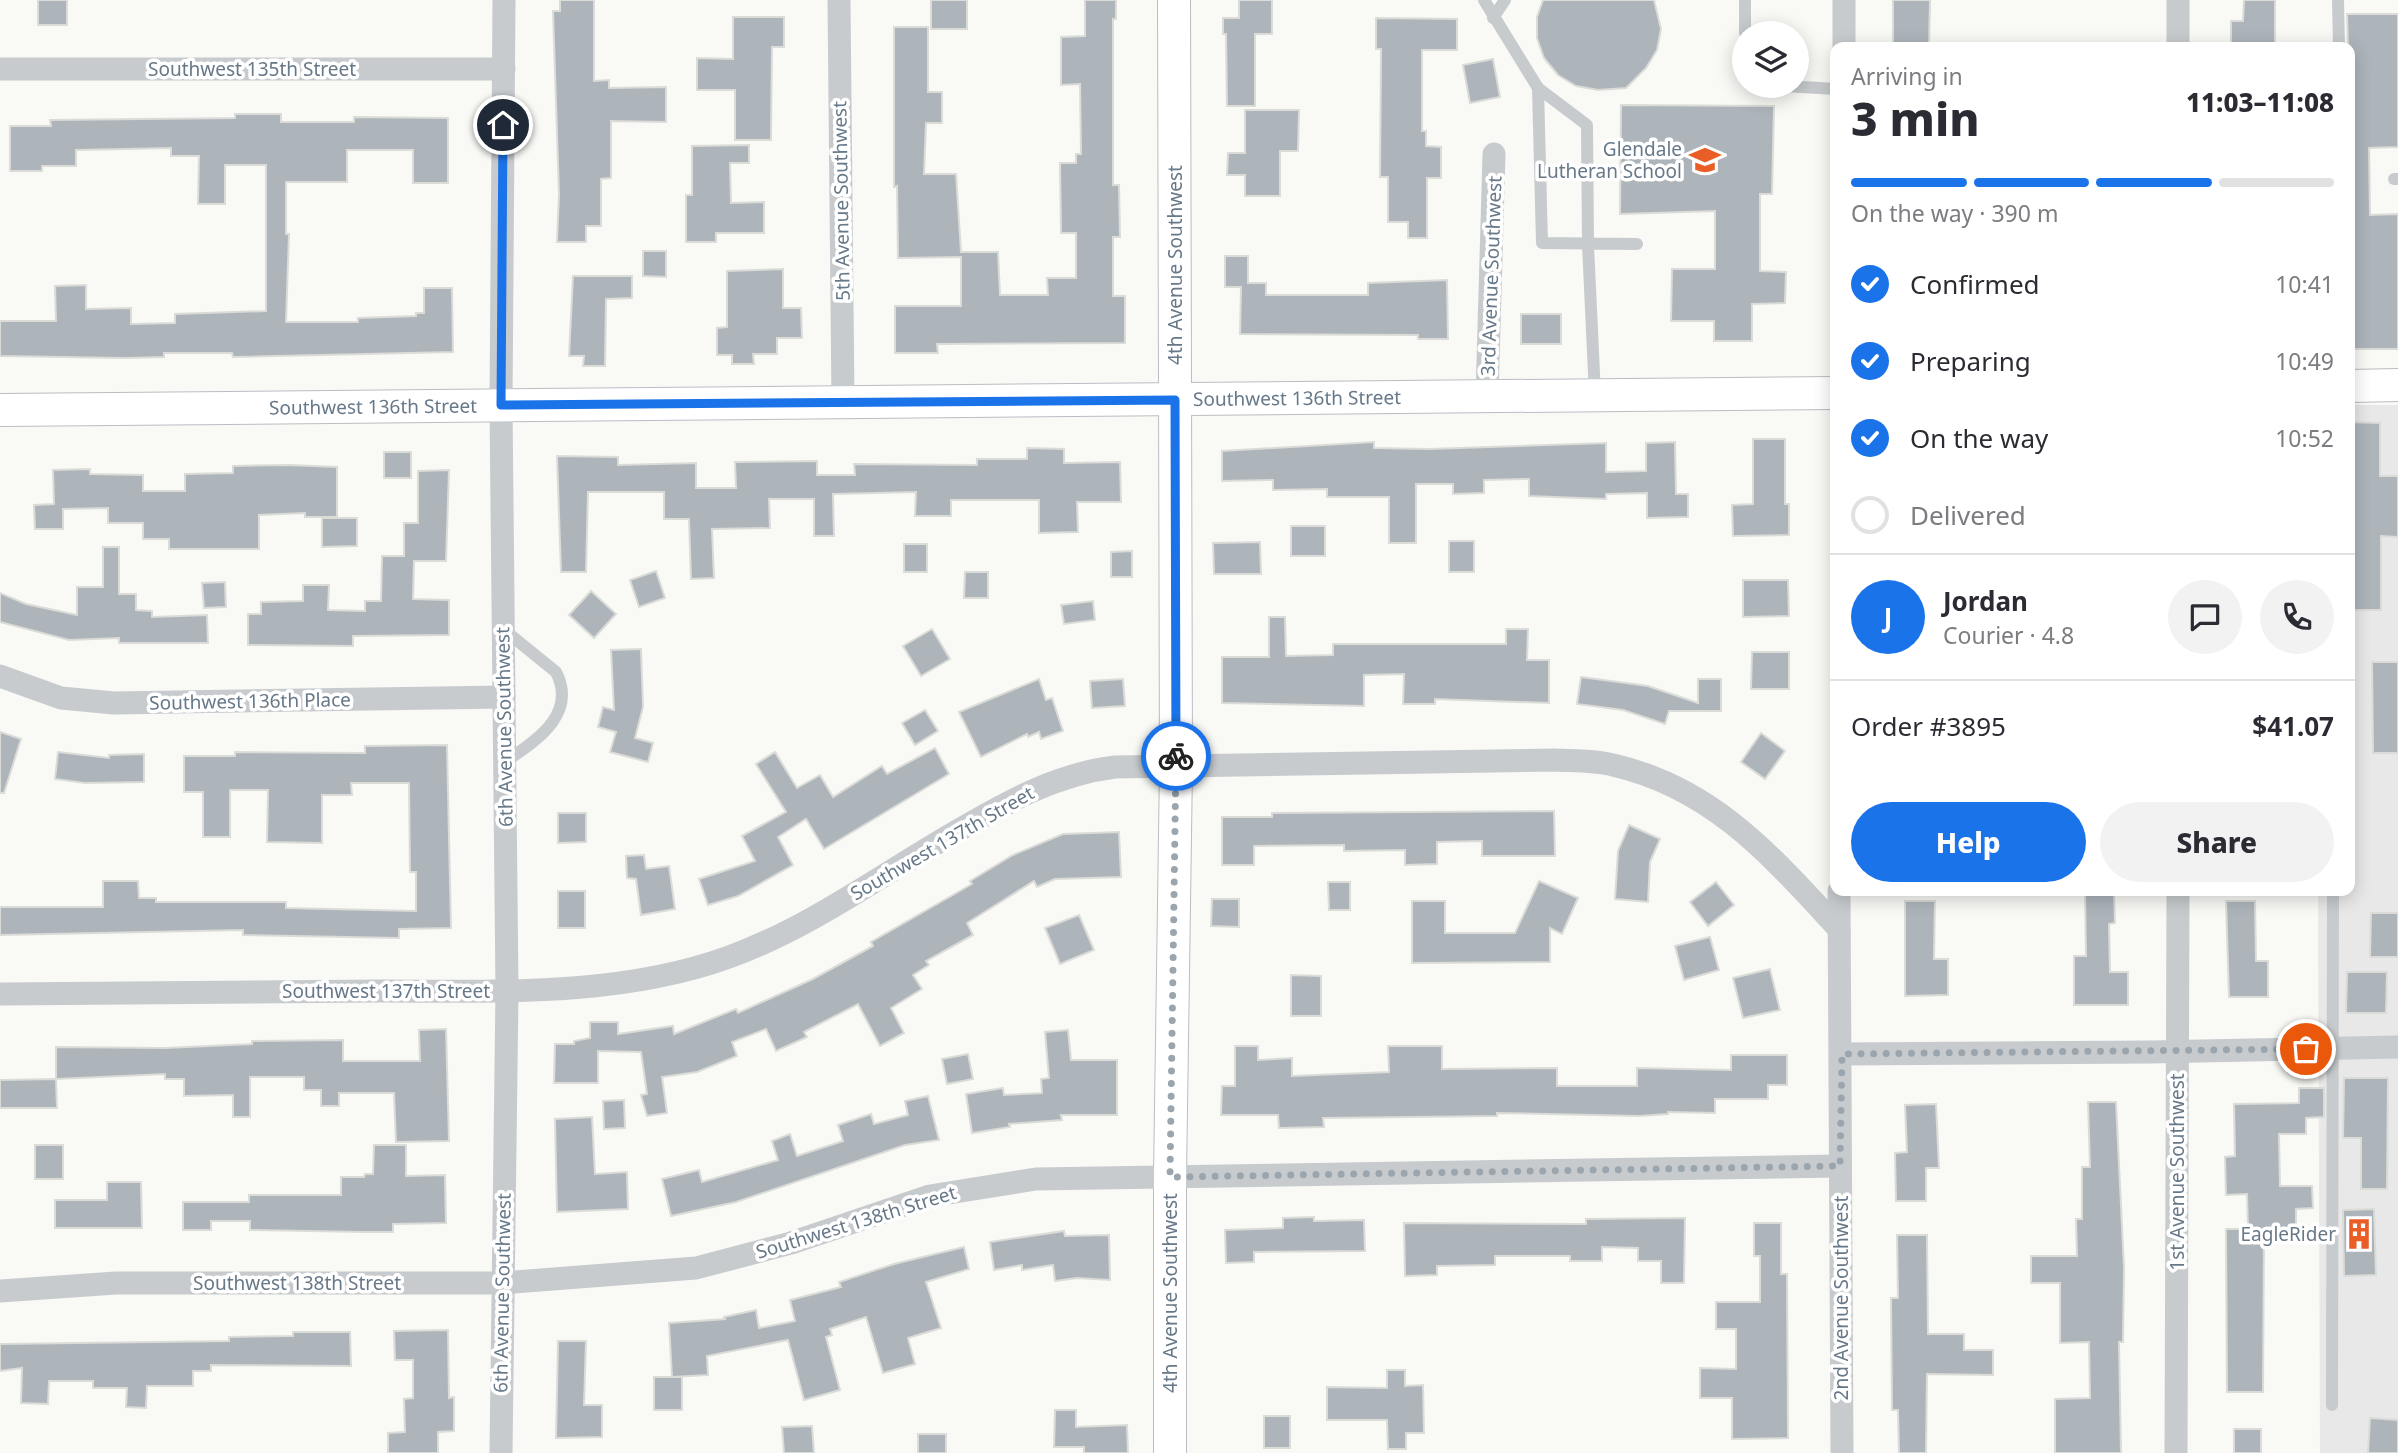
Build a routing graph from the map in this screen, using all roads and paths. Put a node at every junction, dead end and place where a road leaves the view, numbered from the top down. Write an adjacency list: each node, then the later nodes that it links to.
1 (504, 0): 16 (street, 6th Avenue Southwest)
2 (839, 0): 29 (street, 5th Avenue Southwest)
3 (1174, 0): 28 (street, 4th Avenue Southwest)
4 (1484, 0): 10 (lane)
5 (1505, 0): 10 (lane)
6 (1745, 0): 11 (lane)
7 (1844, 0): 12 (street)
8 (2178, 0): 13 (street)
9 (2338, 0): 14 (lane)
10 (1493, 18): 18 (lane)
11 (1745, 21)
12 (1844, 42)
13 (2178, 42)
14 (2339, 42)
15 (0, 69): 16 (street, Southwest 135th Street)
16 (504, 69): 30 (street, 6th Avenue Southwest)
17 (1809, 87): 19 (lane)
18 (1538, 88): 21 (lane); 21 (lane)
19 (1830, 89)
20 (1494, 154): 27 (street, 3rd Avenue Southwest)
21 (1588, 244): 22 (lane); 26 (lane)
22 (1637, 244)
23 (2398, 384): 24 (street)
24 (2355, 386)
25 (1830, 393): 26 (street, Southwest 136th Street)
26 (1595, 396): 27 (street, Southwest 136th Street)
27 (1487, 397): 28 (street, Southwest 136th Street)
28 (1175, 400): 29 (street, Southwest 136th Street); 36 (street, 4th Avenue Southwest)
29 (843, 403): 30 (street, Southwest 136th Street)
30 (501, 405): 31 (street, Southwest 136th Street); 32 (street, 6th Avenue Southwest)
31 (0, 410)
32 (503, 629): 34 (street, 6th Avenue Southwest); 35 (lane)
33 (0, 676): 34 (street, Southwest 136th Place)
34 (504, 697): 35 (street, 6th Avenue Southwest)
35 (505, 762): 41 (street, 6th Avenue Southwest)
36 (1176, 767): 40 (street, Southwest 137th Street); 41 (street, Southwest 137th Street); 48 (street, 4th Avenue Southwest)
37 (1839, 896): 40 (street, 2nd Avenue Southwest)
38 (2178, 896): 45 (street, 1st Avenue Southwest)
39 (2333, 896): 44 (lane)
40 (1839, 929): 46 (street, 2nd Avenue Southwest)
41 (507, 991): 42 (street, Southwest 137th Street); 49 (street, 6th Avenue Southwest)
42 (0, 994)
43 (2398, 1047): 44 (street)
44 (2333, 1048): 45 (street); 51 (lane)
45 (2177, 1052): 46 (street); 55 (street, 1st Avenue Southwest)
46 (1842, 1054): 47 (street, 2nd Avenue Southwest)
47 (1840, 1166): 48 (street, Southwest 138th Street); 54 (street, 2nd Avenue Southwest)
48 (1170, 1177): 49 (street, Southwest 138th Street); 53 (street, 4th Avenue Southwest)
49 (502, 1283): 50 (street, Southwest 138th Street); 52 (street, 6th Avenue Southwest)
50 (0, 1290)
51 (2332, 1405)
52 (501, 1453)
53 (1170, 1453)
54 (1842, 1453)
55 (2176, 1453)

